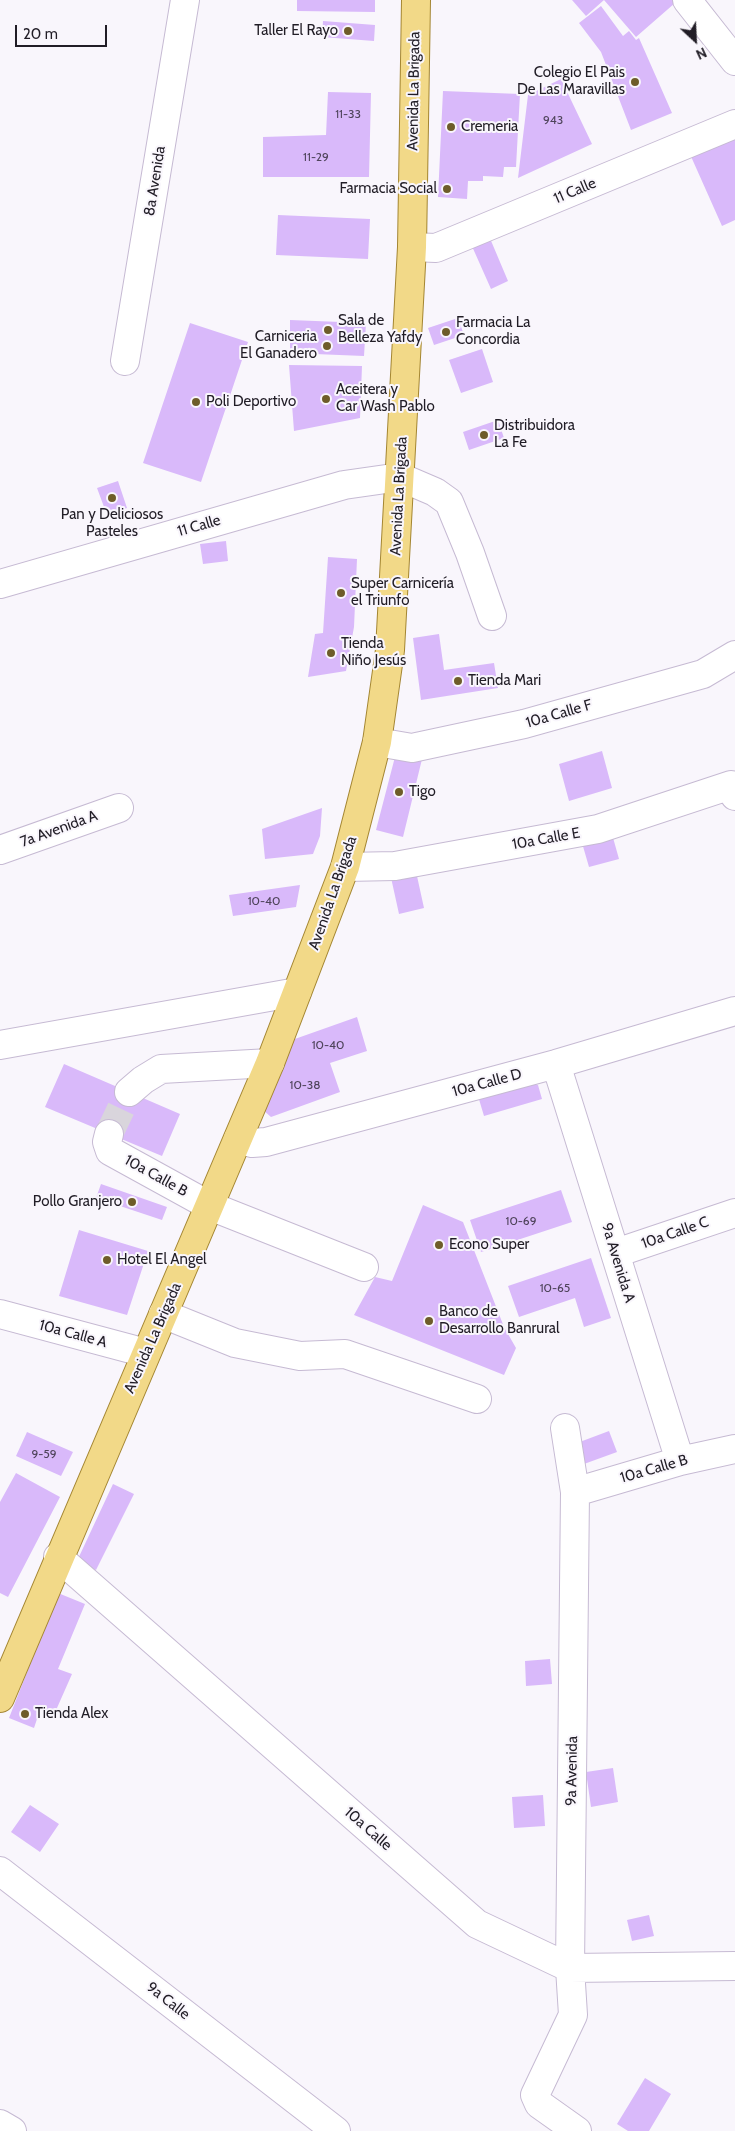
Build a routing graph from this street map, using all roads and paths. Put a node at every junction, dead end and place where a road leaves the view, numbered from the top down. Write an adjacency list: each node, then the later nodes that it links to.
1 (185, 0): 7 (street, 8a Avenida)
2 (416, 0): 6 (main road, Avenida La Brigada)
3 (687, 0): 4 (street)
4 (735, 60)
5 (735, 124): 6 (street, 11 Calle)
6 (412, 247): 8 (main road, Avenida La Brigada)
7 (125, 361)
8 (400, 477): 9 (street, 11 Calle); 10 (street); 12 (main road, Avenida La Brigada)
9 (0, 584)
10 (492, 616)
11 (735, 655): 12 (street, 10a Calle F)
12 (378, 742): 16 (main road, Avenida La Brigada)
13 (735, 796): 16 (street, 10a Calle E)
14 (119, 808): 15 (street, 7a Avenida A)
15 (0, 850)
16 (345, 867): 17 (main road, Avenida La Brigada)
17 (297, 992): 19 (street); 20 (main road, Avenida La Brigada)
18 (735, 1011): 21 (street, 10a Calle D)
19 (0, 1045)
20 (270, 1063): 22 (street); 24 (main road, Avenida La Brigada)
21 (556, 1064): 24 (street, 10a Calle D); 27 (street, 9a Avenida A)
22 (129, 1092)
23 (108, 1138): 25 (street, 10a Calle B)
24 (238, 1139): 25 (main road, Avenida La Brigada)
25 (210, 1206): 28 (street, 10a Calle B); 30 (main road, Avenida La Brigada)
26 (735, 1213): 27 (street, 10a Calle C)
27 (616, 1253): 35 (street, 9a Avenida A)
28 (364, 1267)
29 (0, 1314): 31 (street, 10a Calle A)
30 (163, 1314): 31 (main road, Avenida La Brigada); 32 (street)
31 (146, 1353): 37 (main road, Avenida La Brigada)
32 (478, 1399)
33 (565, 1428): 36 (street, 9a Avenida)
34 (735, 1449): 35 (street, 10a Calle B)
35 (680, 1461): 36 (street, 10a Calle B)
36 (575, 1492): 42 (street, 9a Avenida)
37 (58, 1558): 38 (main road, Avenida La Brigada); 42 (street, 10a Calle)
38 (6, 1665): 39 (main road, Avenida La Brigada)
39 (0, 1698)
40 (0, 1871): 45 (street, 9a Calle)
41 (735, 1966): 42 (street, 10a Calle)
42 (570, 1968): 46 (street, 9a Avenida)
43 (0, 2124): 44 (street)
44 (12, 2131)
45 (336, 2131)
46 (576, 2131)

